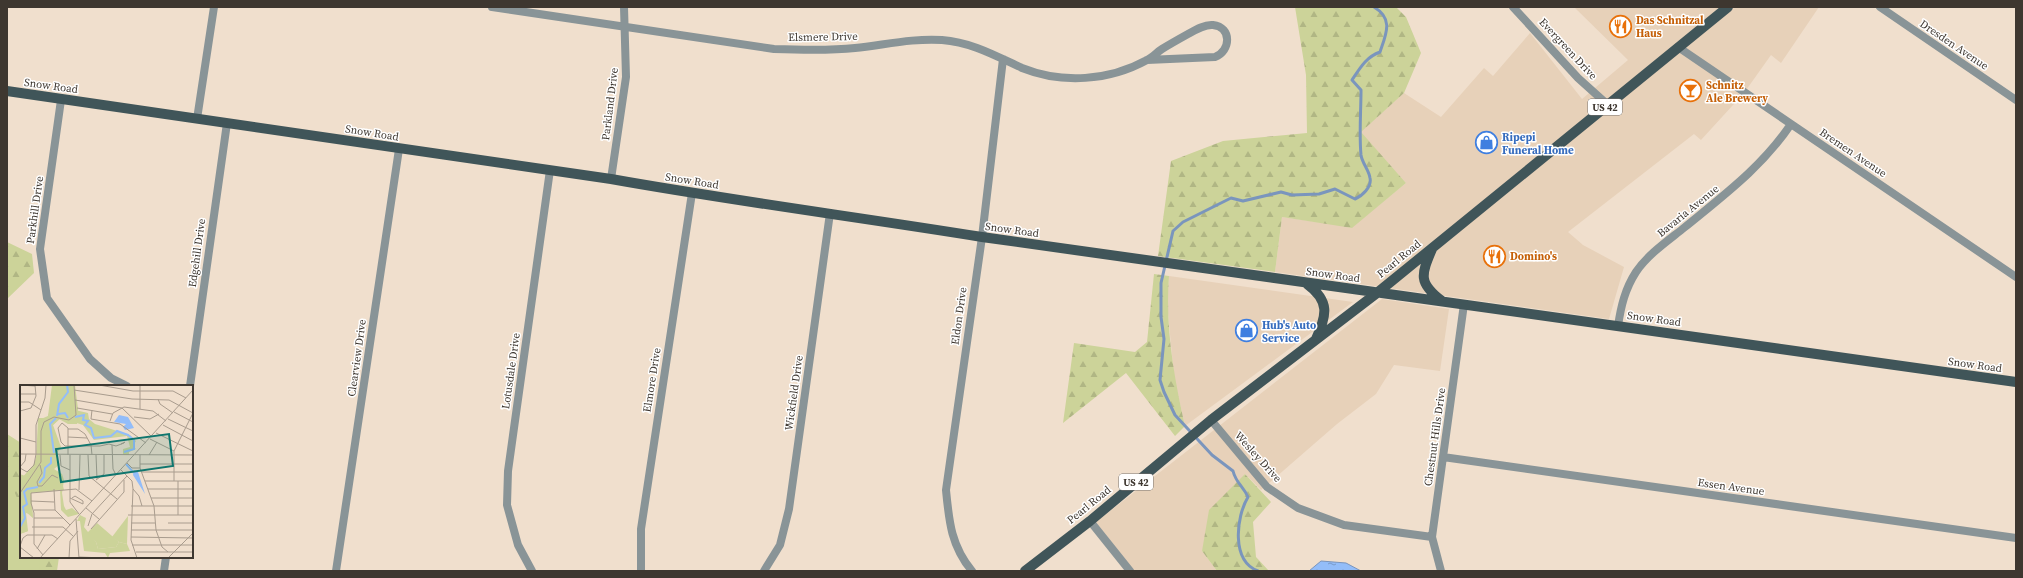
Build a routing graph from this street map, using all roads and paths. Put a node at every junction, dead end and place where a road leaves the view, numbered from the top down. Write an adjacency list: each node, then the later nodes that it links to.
1 (214, 7): 15 (street)
2 (492, 7): 7 (street, Elsmere Drive)
3 (624, 7): 7 (street, Parkland Drive)
4 (1513, 7): 14 (street, Evergreen Drive)
5 (1880, 7): 13 (street, Dresden Avenue)
6 (1725, 8): 8 (main road, Pearl Road / US 42)
7 (625, 27): 9 (street, Elsmere Drive); 20 (street, Parkland Drive)
8 (1678, 47): 14 (main road, Pearl Road / US 42); 17 (street, Bremen Avenue)
9 (1003, 59): 10 (street, Elsmere Drive); 23 (street, Eldon Drive)
10 (1147, 60): 10 (street, Elsmere Drive)
11 (7, 92): 12 (main road, Snow Road)
12 (61, 100): 15 (main road, Snow Road); 33 (street, Parkhill Drive)
13 (2016, 100)
14 (1608, 105): 24 (main road, Pearl Road / US 42)
15 (197, 119): 16 (main road, Snow Road)
16 (226, 123): 18 (main road, Snow Road); 34 (street, Edgehill Drive)
17 (1791, 124): 25 (street, Bremen Avenue); 30 (street, Bavaria Avenue)
18 (399, 149): 19 (main road, Snow Road); 42 (street, Clearview Drive)
19 (550, 170): 20 (main road, Snow Road); 43 (street, Lotusdale Drive)
20 (611, 179): 21 (main road, Snow Road)
21 (692, 194): 22 (main road, Snow Road); 44 (street, Elmore Drive)
22 (830, 213): 23 (main road, Snow Road); 45 (street, Wickfield Drive)
23 (982, 238): 26 (main road, Snow Road); 46 (street, Eldon Drive)
24 (1433, 248): 27 (main road, Pearl Road / US 42); 28 (main road)
25 (2016, 276)
26 (1307, 284): 27 (main road, Snow Road); 31 (main road)
27 (1377, 293): 28 (main road, Snow Road); 31 (main road, Pearl Road / US 42)
28 (1442, 302): 29 (main road, Snow Road)
29 (1464, 304): 30 (main road, Snow Road); 36 (street, Chestnut Hills Drive)
30 (1618, 326): 32 (main road, Snow Road)
31 (1315, 340): 35 (main road, Pearl Road / US 42)
32 (2016, 382)
33 (125, 385)
34 (190, 385)
35 (1211, 420): 37 (main road, Pearl Road / US 42); 38 (street, Wesley Drive)
36 (1443, 457): 38 (street, Chestnut Hills Drive); 39 (street, Essen Avenue)
37 (1090, 521): 47 (main road, Pearl Road / US 42); 48 (street)
38 (1432, 537): 49 (street, Chestnut Hills Drive)
39 (2016, 538)
40 (166, 558): 41 (street)
41 (164, 571)
42 (336, 571)
43 (532, 571)
44 (641, 571)
45 (764, 571)
46 (972, 571)
47 (1025, 571)
48 (1130, 571)
49 (1442, 571)

